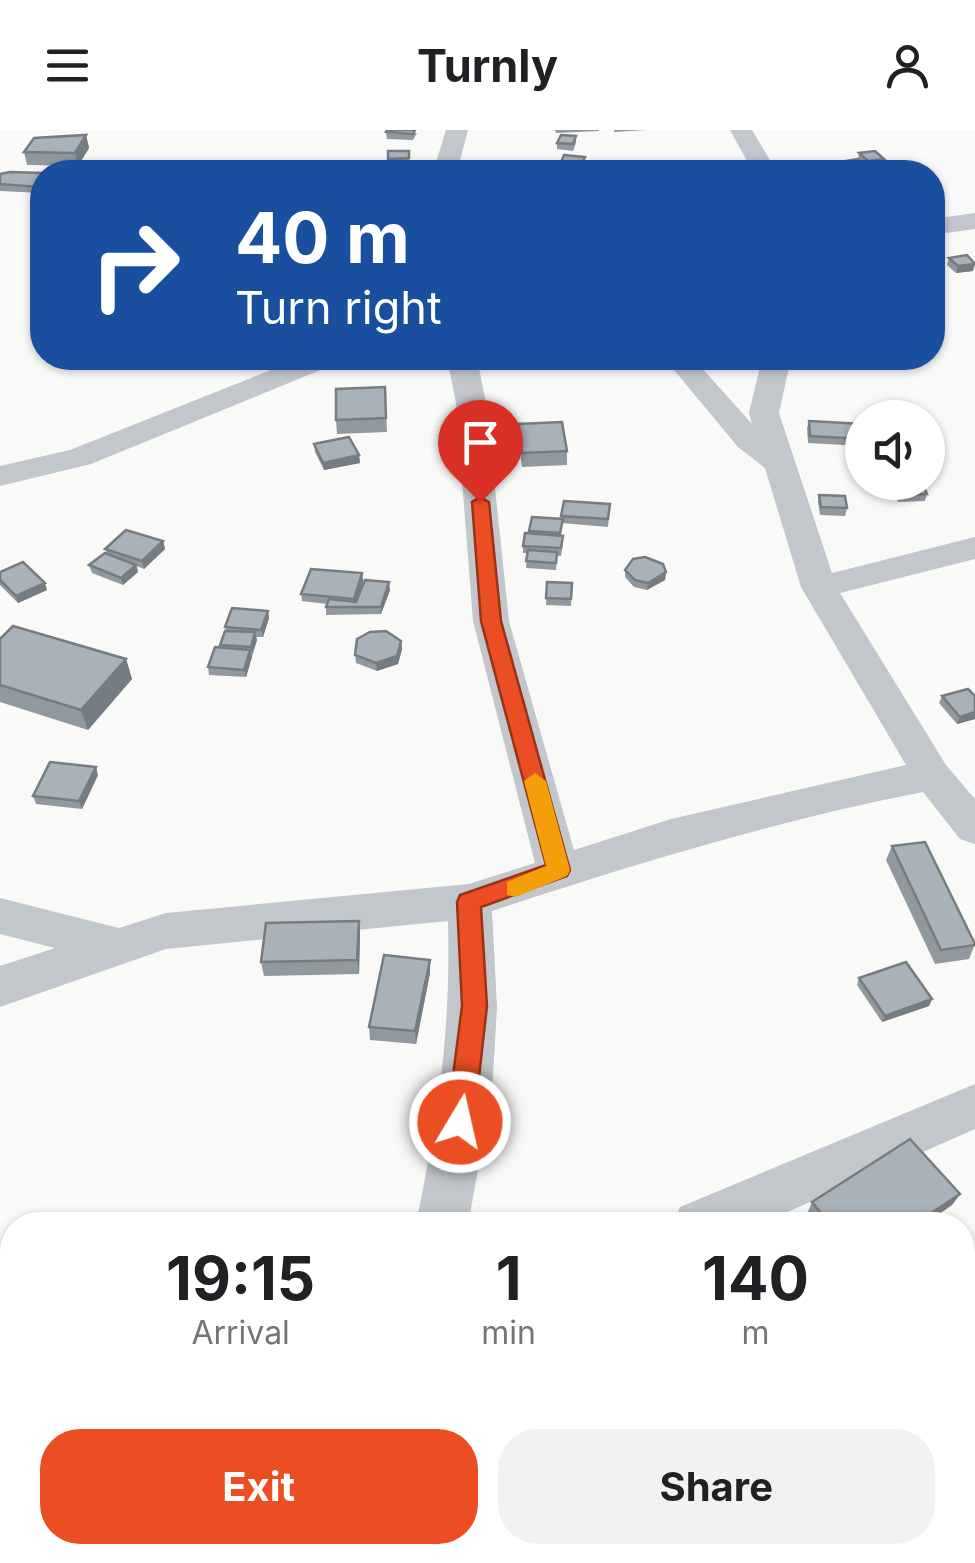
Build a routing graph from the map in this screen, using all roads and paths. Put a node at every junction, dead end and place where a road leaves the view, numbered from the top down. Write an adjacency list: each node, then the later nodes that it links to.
1 (457, 130): 3 (street)
2 (741, 130): 4 (street)
3 (449, 160)
4 (758, 160)
5 (975, 221): 6 (street)
6 (945, 225)
7 (295, 370): 12 (street)
8 (464, 370): 17 (street)
9 (688, 370): 11 (street)
10 (774, 370): 11 (street)
11 (778, 462): 14 (street)
12 (0, 476)
13 (975, 548): 14 (street)
14 (820, 587): 15 (street)
15 (932, 775): 16 (street); 17 (street)
16 (975, 828)
17 (558, 870): 18 (street)
18 (469, 902): 20 (street); 23 (street)
19 (0, 916): 20 (street)
20 (115, 945): 21 (street)
21 (0, 988)
22 (975, 1106): 24 (street)
23 (444, 1212)
24 (729, 1212)

